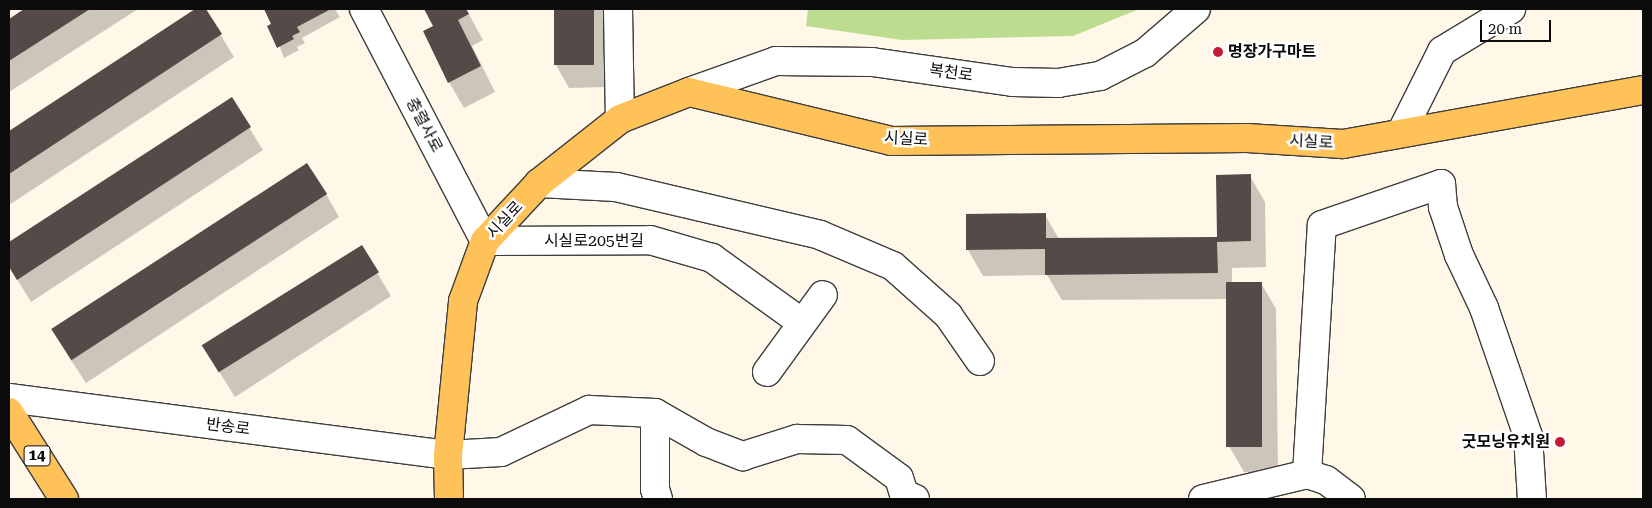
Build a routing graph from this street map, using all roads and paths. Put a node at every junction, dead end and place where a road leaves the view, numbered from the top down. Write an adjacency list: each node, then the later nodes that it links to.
1 (364, 9): 10 (street, 충렬사로)
2 (618, 9): 7 (street)
3 (1196, 9): 6 (street, 복천로)
4 (1511, 9): 8 (street)
5 (1643, 90): 8 (main road, 시실로)
6 (689, 92): 7 (main road, 시실로); 8 (main road, 시실로)
7 (620, 118): 9 (main road, 시실로)
8 (1401, 133)
9 (539, 183): 10 (main road, 시실로); 13 (street)
10 (485, 241): 12 (street, 시실로205번길); 18 (main road, 시실로)
11 (822, 295): 12 (street)
12 (801, 322): 14 (street)
13 (980, 361)
14 (767, 372)
15 (9, 398): 18 (street, 반송로)
16 (9, 412): 21 (main road, 14)
17 (655, 413): 18 (street, 반송로); 20 (street); 23 (street)
18 (448, 455): 22 (main road, 시실로)
19 (1307, 474): 24 (street); 25 (street); 26 (street)
20 (905, 497)
21 (64, 499)
22 (448, 499)
23 (658, 499)
24 (1204, 499)
25 (1351, 499)
26 (1532, 499)

